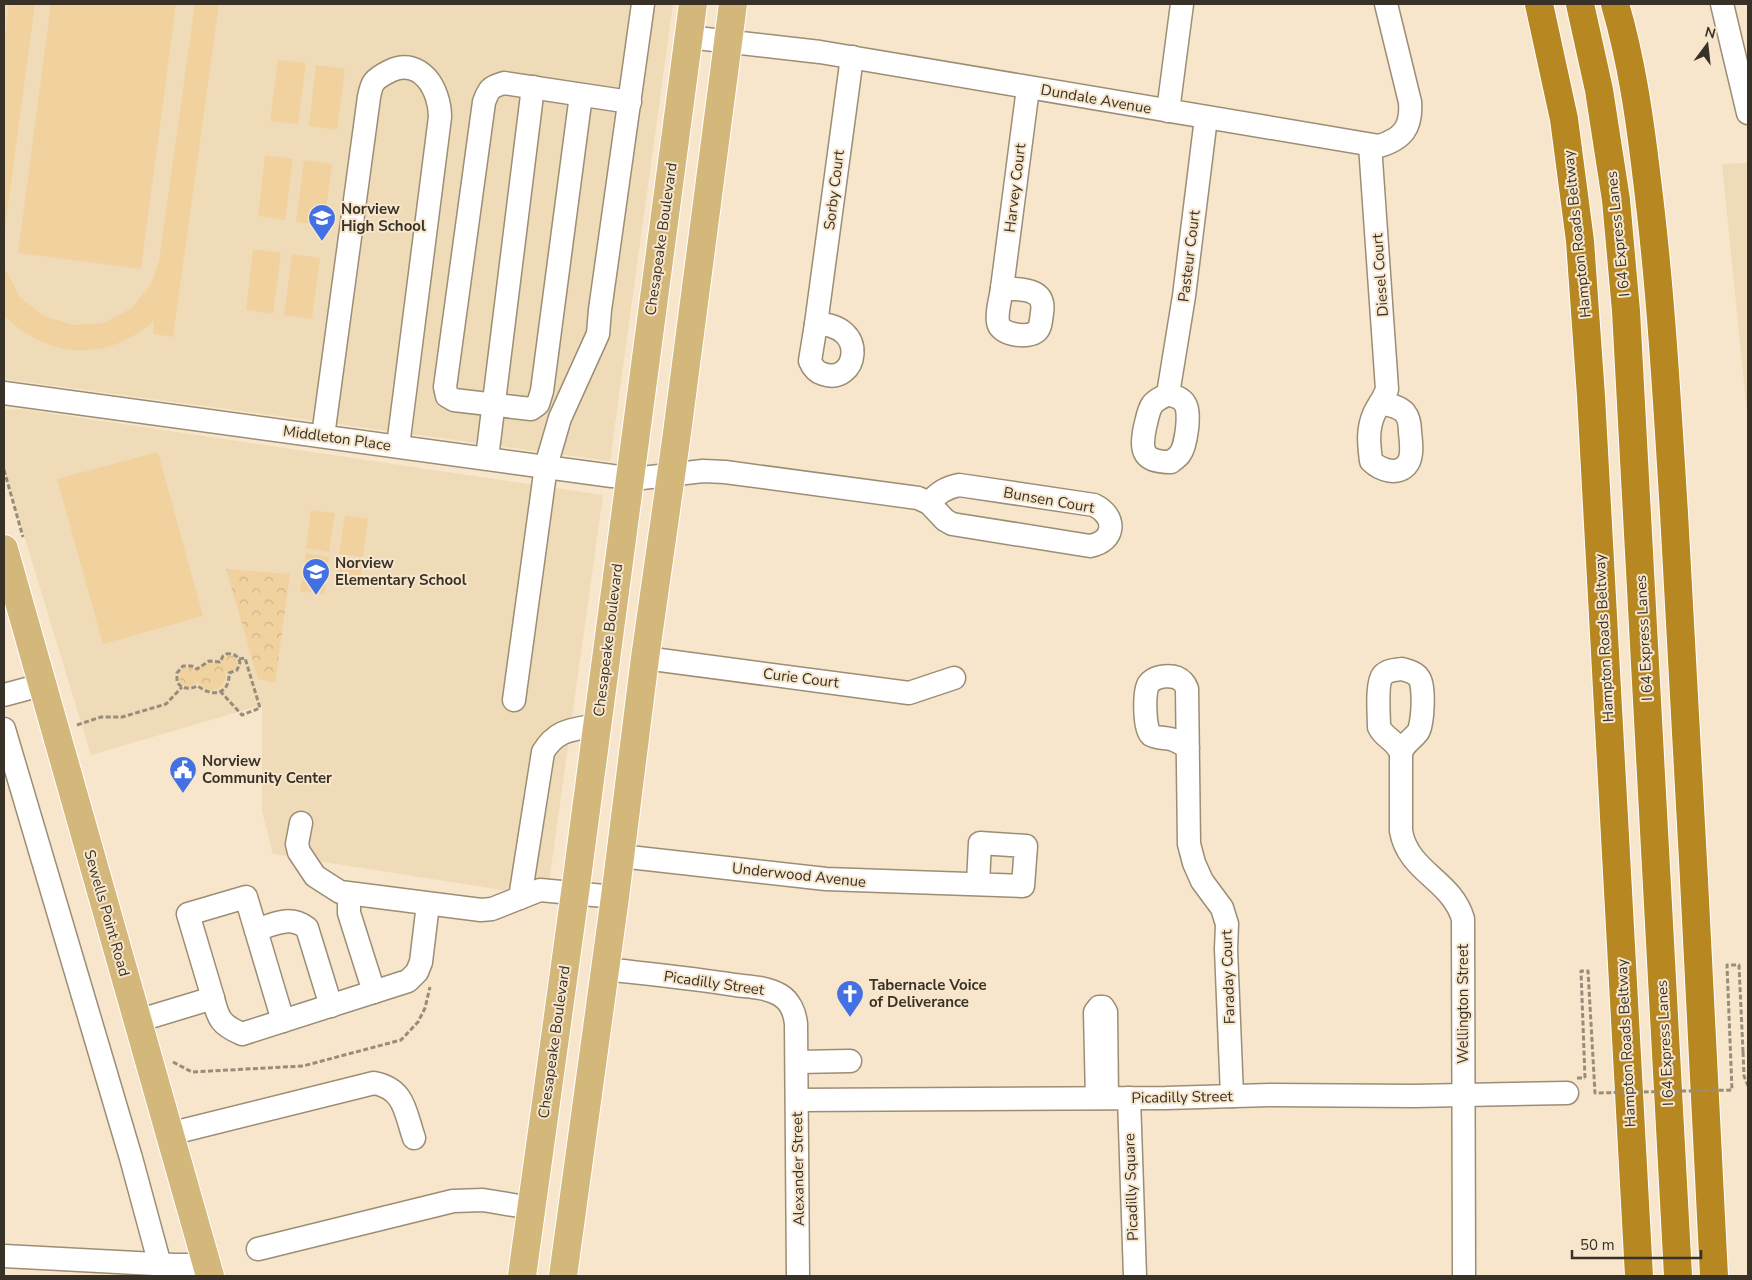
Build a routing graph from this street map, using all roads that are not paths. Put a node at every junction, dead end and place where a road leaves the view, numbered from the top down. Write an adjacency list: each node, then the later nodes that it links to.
1 (643, 4): 16 (street)
2 (693, 4): 10 (main road, Chesapeake Boulevard)
3 (733, 4): 11 (main road)
4 (1182, 4): 17 (street)
5 (1386, 4): 20 (street, Dundale Avenue)
6 (1539, 4): 78 (highway, Hampton Roads Beltway)
7 (1580, 4): 79 (highway, I 64 Express Lanes)
8 (1615, 4): 80 (highway)
9 (1722, 4): 18 (street)
10 (688, 37): 11 (street, Dundale Avenue); 32 (main road, Chesapeake Boulevard)
11 (727, 41): 12 (street, Dundale Avenue); 31 (main road)
12 (852, 57): 14 (street, Dundale Avenue); 22 (street, Sorby Court)
13 (533, 87): 15 (street); 26 (street); 26 (street)
14 (1028, 88): 17 (street, Dundale Avenue); 21 (street, Harvey Court)
15 (581, 95): 16 (street); 26 (street)
16 (630, 102): 30 (street)
17 (1168, 111): 19 (street, Dundale Avenue)
18 (1748, 113)
19 (1206, 118): 20 (street, Dundale Avenue); 24 (street, Pasteur Court)
20 (1370, 145): 25 (street, Diesel Court)
21 (1002, 288)
22 (816, 324)
23 (4, 393): 27 (street, Middleton Place)
24 (1168, 394)
25 (1380, 403)
26 (494, 404): 29 (street)
27 (323, 436): 28 (street, Middleton Place); 28 (street)
28 (398, 446): 29 (street, Middleton Place)
29 (487, 458): 30 (street, Middleton Place)
30 (546, 466): 32 (street, Middleton Place); 39 (street)
31 (671, 476): 32 (street, Middleton Place); 33 (street, Bunsen Court); 35 (main road)
32 (629, 477): 40 (main road, Chesapeake Boulevard)
33 (929, 503): 33 (street, Bunsen Court)
34 (15, 548): 37 (main road, Sewells Point Road)
35 (645, 658): 36 (street, Curie Court); 45 (main road)
36 (954, 678)
37 (41, 685): 38 (street); 57 (main road, Sewells Point Road)
38 (4, 695)
39 (514, 700)
40 (597, 725): 47 (main road, Chesapeake Boulevard); 50 (street)
41 (4, 730): 71 (street)
42 (1188, 748): 63 (street, Faraday Court)
43 (1401, 753): 62 (street, Wellington Street)
44 (301, 824): 48 (street)
45 (620, 856): 46 (street, Underwood Avenue); 49 (main road)
46 (978, 883)
47 (575, 893): 49 (street); 50 (street); 68 (main road, Chesapeake Boulevard)
48 (349, 894): 51 (street); 54 (street)
49 (615, 897): 53 (main road)
50 (520, 898): 51 (street)
51 (428, 904): 54 (street)
52 (256, 930): 55 (street); 56 (street); 58 (street)
53 (605, 969): 60 (street, Picadilly Street); 74 (main road)
54 (374, 992): 56 (street)
55 (213, 998): 57 (street); 58 (street)
56 (331, 1006): 58 (street)
57 (137, 1021): 66 (main road, Sewells Point Road)
58 (283, 1021)
59 (850, 1061): 60 (street)
60 (797, 1062): 65 (street, Alexander Street)
61 (1567, 1093): 62 (street, Picadilly Street)
62 (1462, 1095): 63 (street, Picadilly Street); 77 (street, Wellington Street)
63 (1232, 1096): 64 (street, Picadilly Street)
64 (1111, 1098): 65 (street, Picadilly Street); 76 (street, Picadilly Square)
65 (797, 1100): 75 (street, Alexander Street)
66 (170, 1134): 67 (street); 72 (main road, Sewells Point Road)
67 (414, 1138)
68 (532, 1208): 69 (street); 73 (main road, Chesapeake Boulevard)
69 (258, 1249)
70 (4, 1256): 71 (street)
71 (160, 1265): 72 (street)
72 (208, 1270)
73 (522, 1276)
74 (563, 1276)
75 (798, 1276)
76 (1135, 1276)
77 (1464, 1276)
78 (1639, 1276)
79 (1678, 1276)
80 (1714, 1276)

